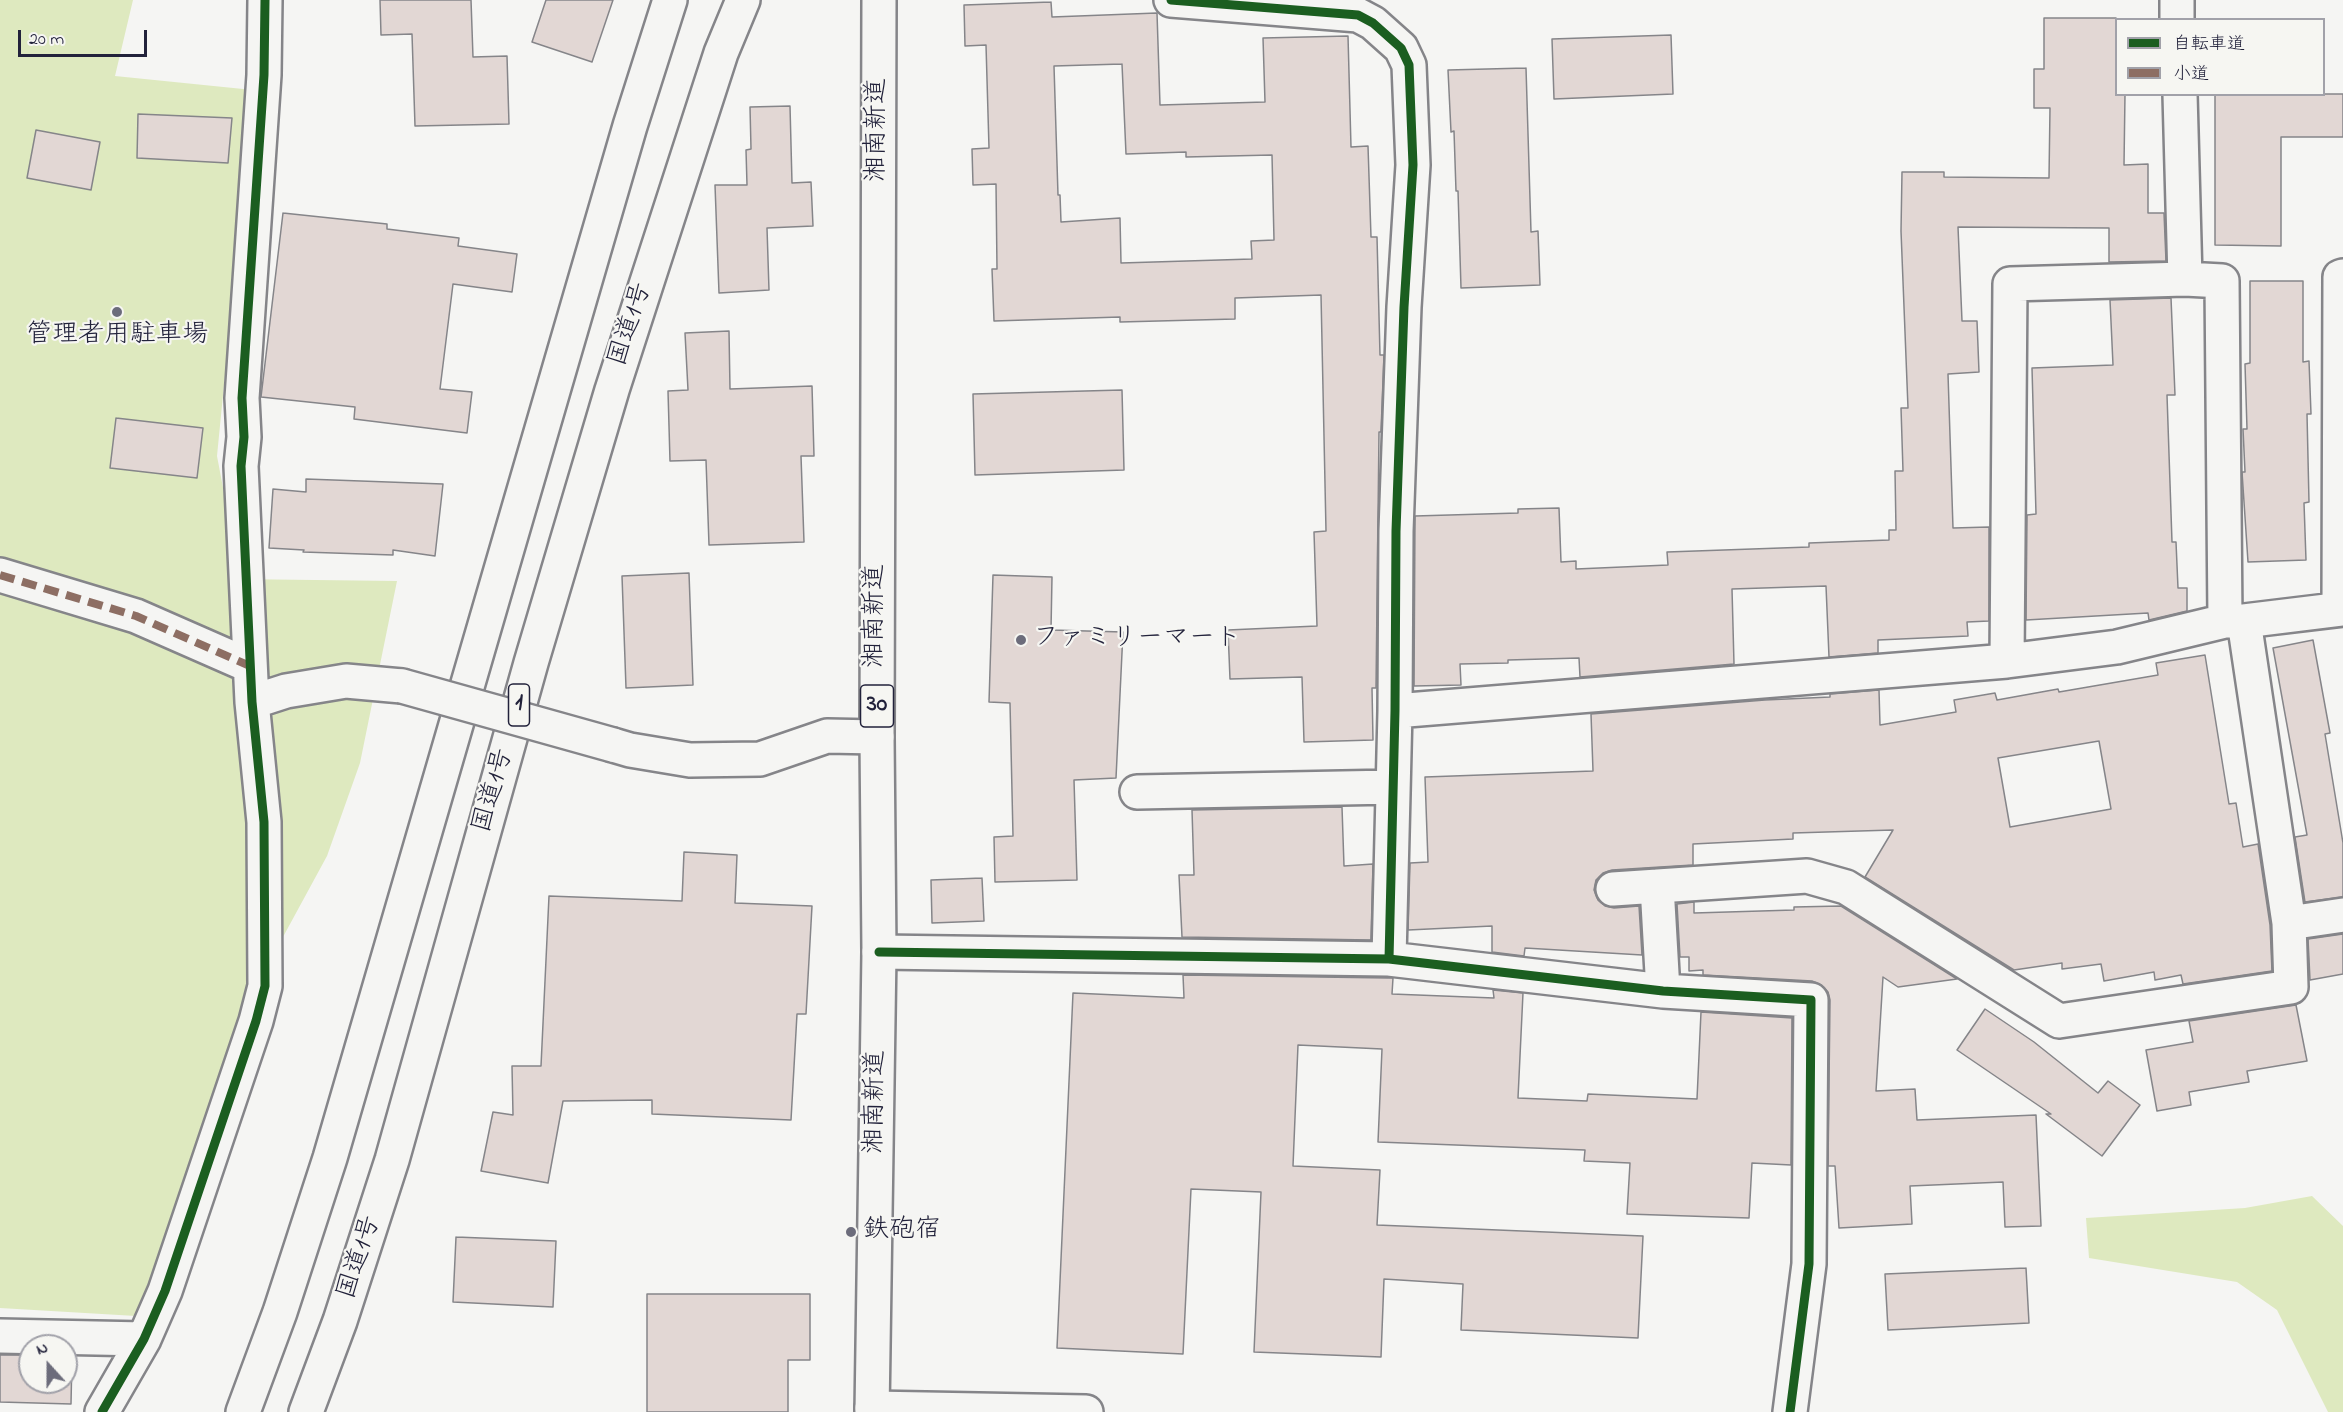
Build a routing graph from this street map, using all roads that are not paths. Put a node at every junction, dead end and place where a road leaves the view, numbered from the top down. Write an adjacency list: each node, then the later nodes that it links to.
1 (265, 0): 16 (main road)
2 (670, 0): 33 (main road)
3 (742, 0): 34 (main road, 国道1号 / 1)
4 (879, 0): 19 (main road, 湘南新道 / 30)
5 (1171, 0): 7 (main road)
6 (2176, 0): 8 (main road)
7 (1358, 8): 18 (main road)
8 (2177, 18)
9 (2180, 96): 11 (main road)
10 (2343, 276): 13 (main road)
11 (2185, 279): 14 (main road); 15 (main road)
12 (0, 575): 16 (main road)
13 (2341, 609): 14 (main road)
14 (2235, 621): 15 (main road); 25 (main road)
15 (2007, 662): 18 (main road)
16 (250, 666): 17 (main road)
17 (252, 702): 19 (main road, bridge); 30 (main road)
18 (1395, 711): 20 (main road)
19 (877, 737): 26 (main road, 湘南新道 / 30)
20 (1393, 788): 21 (main road); 27 (main road)
21 (1137, 792)
22 (1657, 886): 23 (main road); 25 (main road); 28 (main road)
23 (1613, 889)
24 (2343, 915): 25 (main road)
25 (2289, 923)
26 (879, 952): 27 (main road); 31 (main road, 湘南新道 / 30)
27 (1389, 959): 28 (main road)
28 (1663, 991): 36 (main road)
29 (0, 1336): 30 (main road)
30 (144, 1339): 32 (main road)
31 (872, 1410): 35 (main road)
32 (102, 1412)
33 (243, 1412)
34 (306, 1412)
35 (1086, 1412)
36 (1790, 1412)

